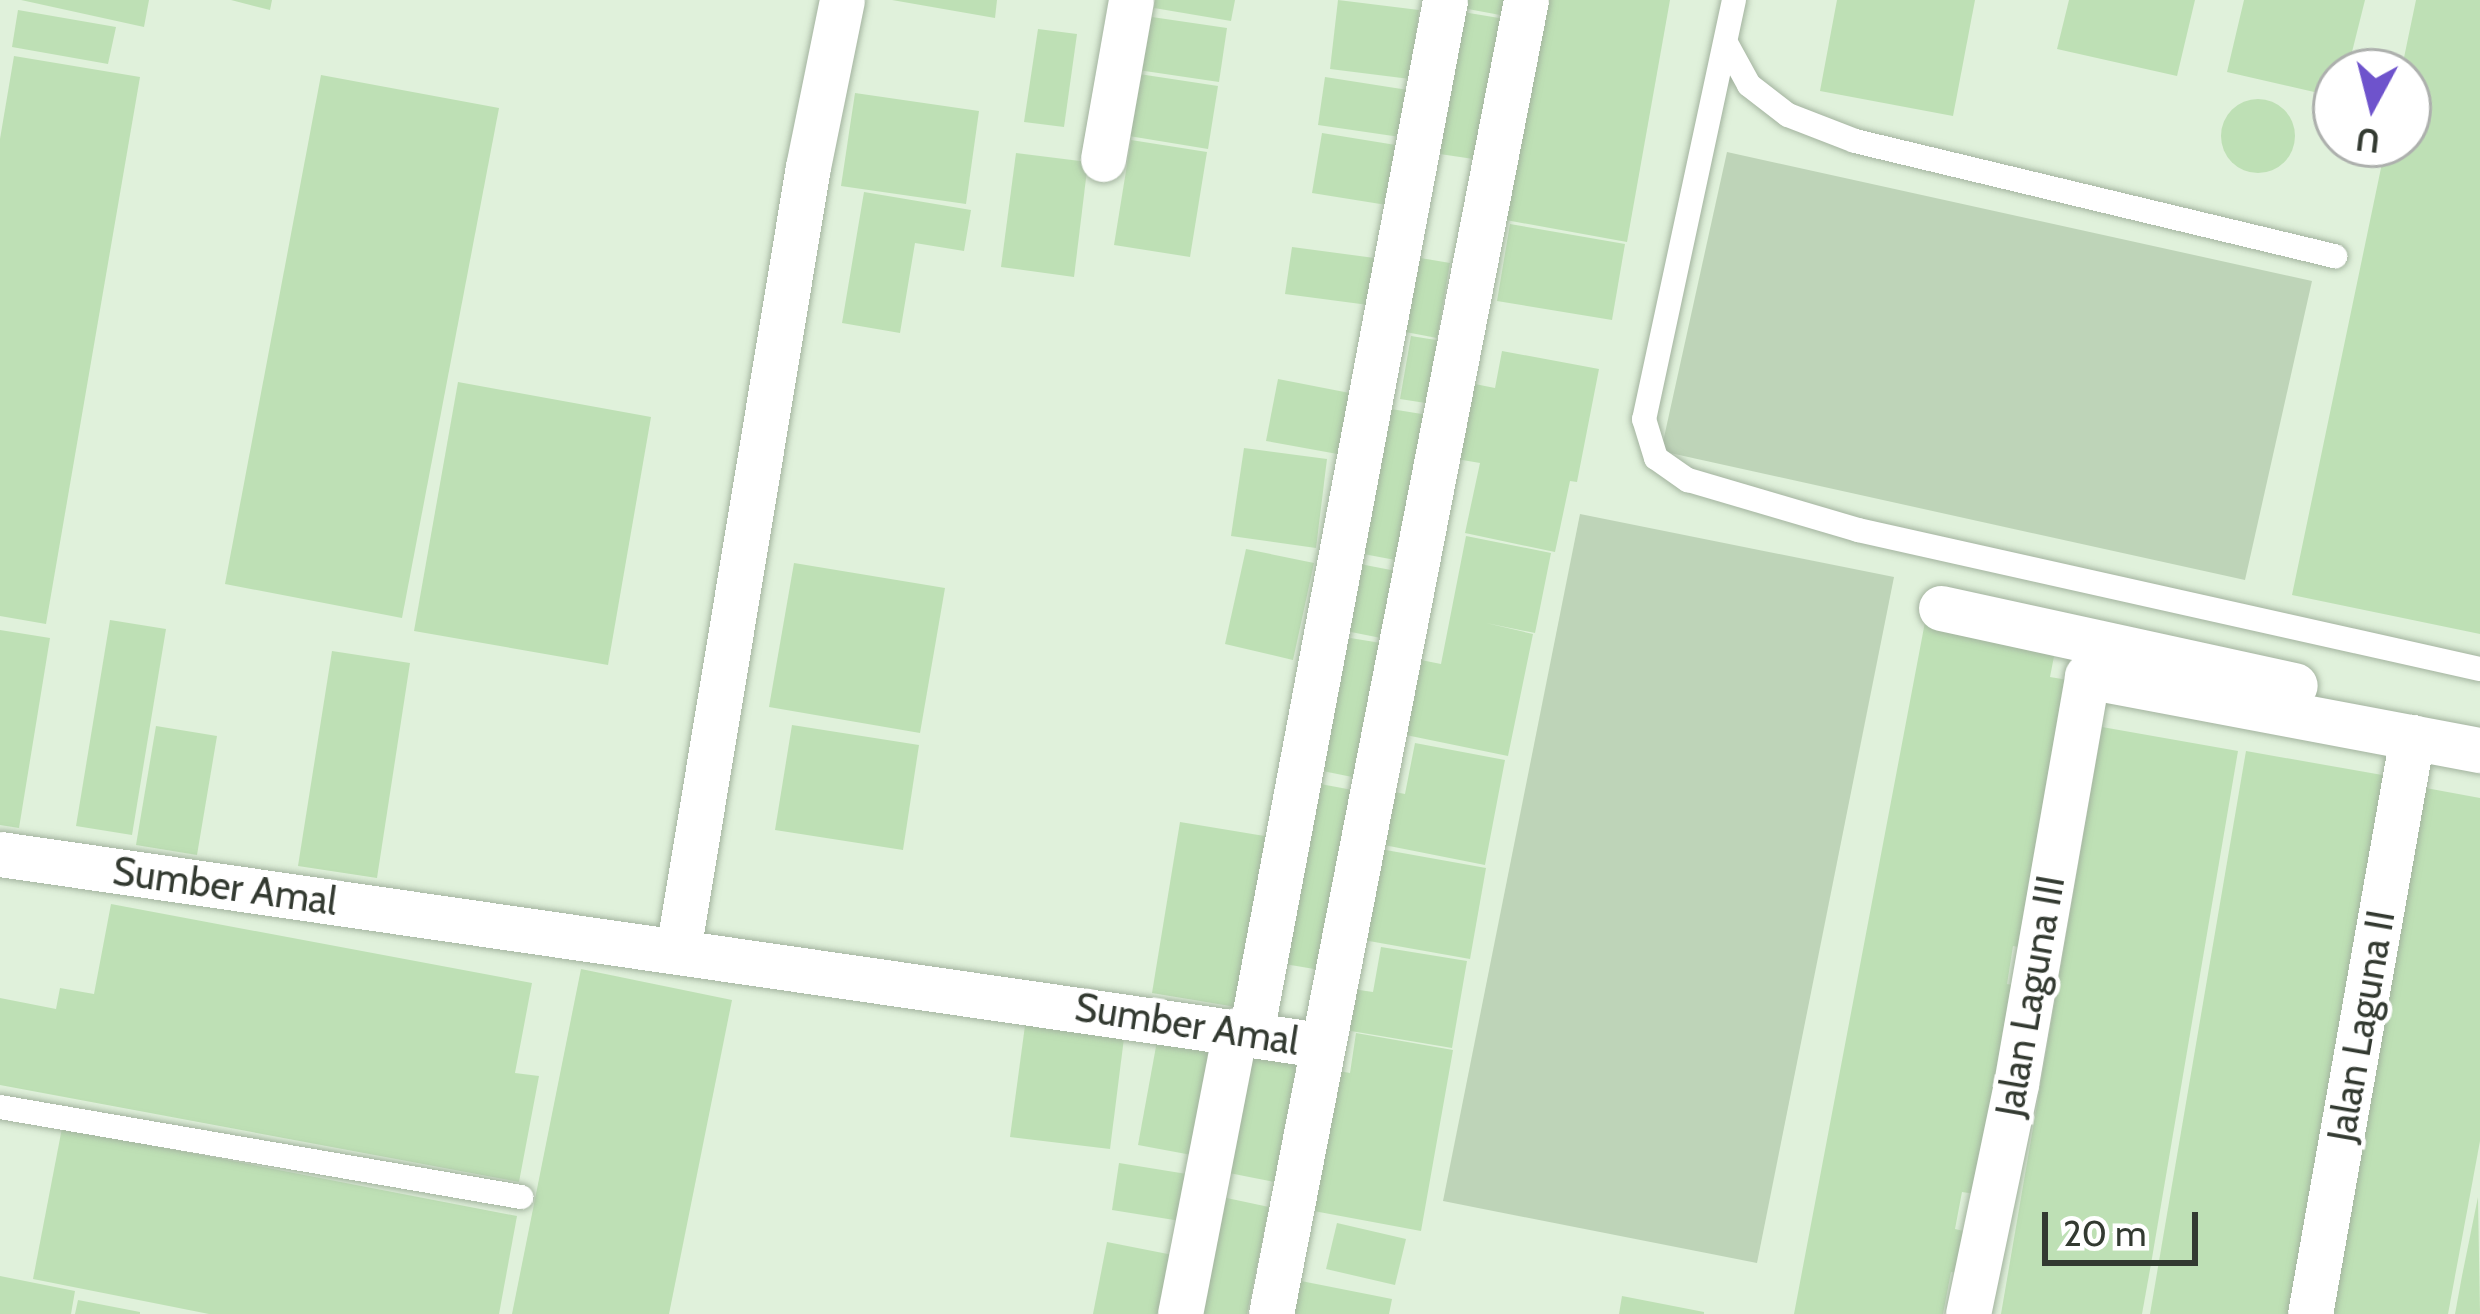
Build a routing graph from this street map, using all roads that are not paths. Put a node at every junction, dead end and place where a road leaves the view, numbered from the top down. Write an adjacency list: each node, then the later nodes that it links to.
1 (842, 0): 15 (street)
2 (1131, 0): 7 (street)
3 (1445, 0): 16 (street)
4 (1526, 0): 17 (street, Sumber Amal)
5 (1734, 0): 6 (lane)
6 (1726, 43): 8 (lane); 10 (lane)
7 (1103, 159)
8 (2335, 256)
9 (1941, 608): 11 (street)
10 (2480, 669)
11 (2480, 724)
12 (2412, 737): 13 (street); 22 (street, Jalan Laguna III); 23 (street, Jalan Laguna II)
13 (2480, 750)
14 (0, 854): 15 (street, Sumber Amal)
15 (678, 951): 16 (street, Sumber Amal)
16 (1243, 1032): 17 (street, Sumber Amal); 20 (street)
17 (1321, 1045): 21 (street)
18 (0, 1107): 19 (lane)
19 (520, 1197)
20 (1180, 1314)
21 (1271, 1314)
22 (1968, 1314)
23 (2311, 1314)

